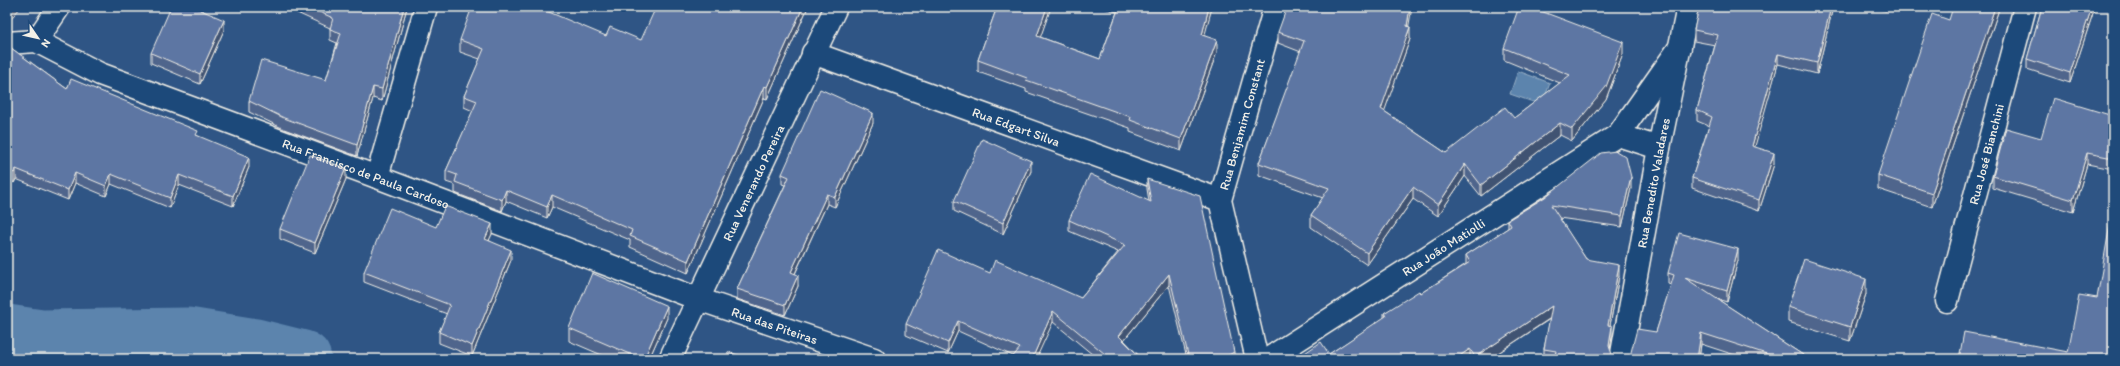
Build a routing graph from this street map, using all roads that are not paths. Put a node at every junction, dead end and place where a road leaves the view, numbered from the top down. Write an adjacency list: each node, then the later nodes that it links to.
1 (59, 7): 7 (street)
2 (426, 7): 13 (street)
3 (836, 7): 10 (street, Rua Venerando Pereira)
4 (1275, 7): 14 (street, Rua Benjamim Constant)
5 (1688, 7): 9 (street, Rua Benedito Valadares)
6 (2025, 7): 16 (street, Rua José Bianchini)
7 (36, 41): 8 (street); 13 (street, Rua Francisco de Paula Cardoso)
8 (7, 43)
9 (1680, 46): 11 (street, Rua João Matiolli); 12 (street, Rua Benedito Valadares)
10 (813, 53): 14 (street, Rua Edgart Silva); 15 (street, Rua Venerando Pereira)
11 (1618, 135): 12 (street); 20 (street, Rua João Matiolli)
12 (1660, 148): 21 (street, Rua Benedito Valadares)
13 (377, 177): 15 (street, Rua Francisco de Paula Cardoso)
14 (1220, 200): 19 (street, Rua Benjamim Constant)
15 (698, 299): 17 (street, Rua Venerando Pereira); 18 (street, Rua das Piteiras)
16 (1947, 301)
17 (670, 359)
18 (874, 359)
19 (1257, 359)
20 (1268, 359)
21 (1621, 359)

